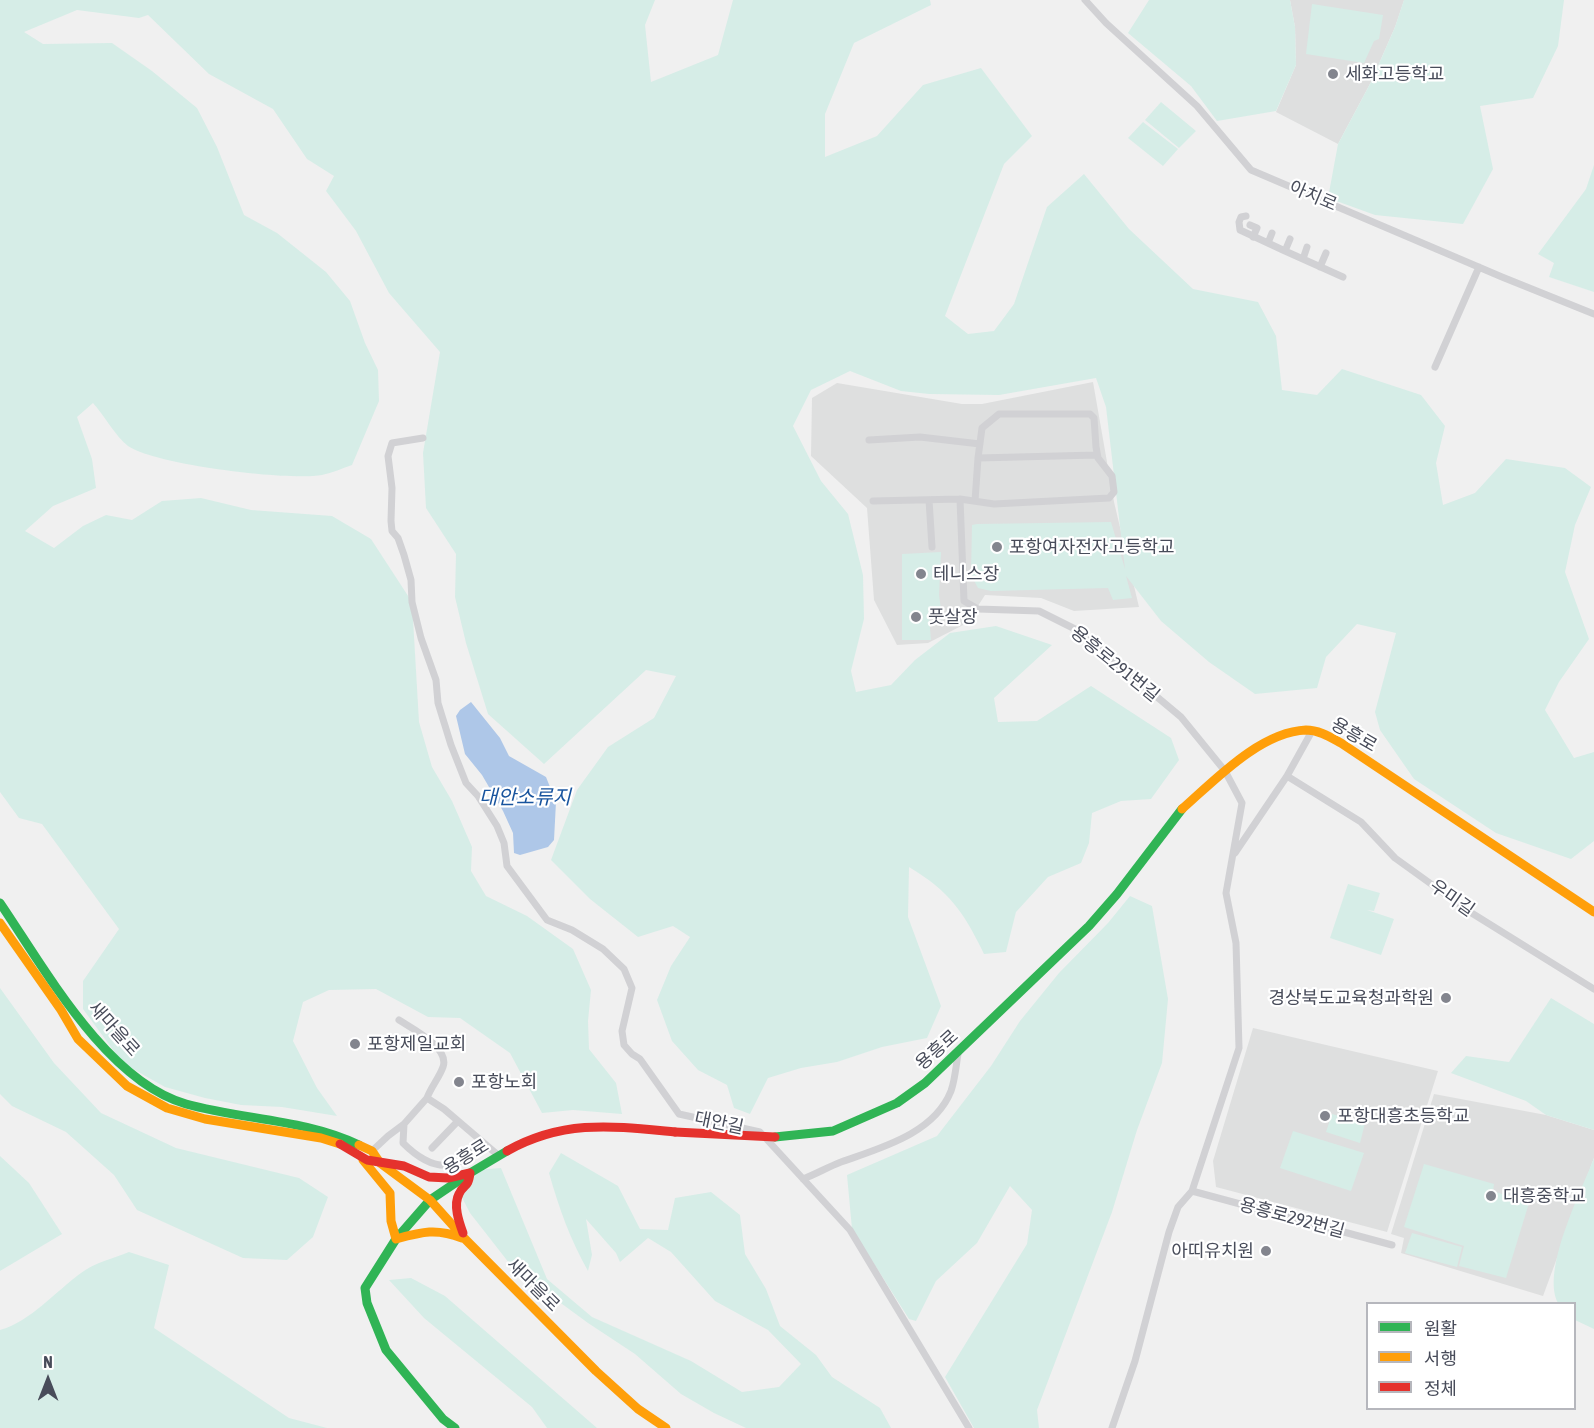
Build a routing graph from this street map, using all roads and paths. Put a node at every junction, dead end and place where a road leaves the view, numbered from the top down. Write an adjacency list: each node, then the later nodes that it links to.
1 (1085, 0): 13 (street, 아치로)
2 (1246, 216): 5 (street)
3 (1250, 225): 5 (street)
4 (1272, 233): 7 (street)
5 (1253, 237): 7 (street)
6 (1290, 239): 9 (street)
7 (1268, 243): 9 (street)
8 (1307, 247): 11 (street)
9 (1285, 251): 11 (street)
10 (1326, 253): 12 (street)
11 (1303, 259): 12 (street)
12 (1320, 267): 14 (street)
13 (1479, 267): 15 (street, 아치로); 16 (street)
14 (1342, 278)
15 (1594, 314)
16 (1435, 367)
17 (423, 438): 47 (street, 대안길)
18 (869, 440): 19 (street)
19 (980, 444): 20 (street); 21 (street)
20 (1097, 455): 21 (street); 25 (street)
21 (978, 458): 25 (street)
22 (960, 499): 23 (street); 25 (street); 28 (street, 용흥로291번길)
23 (929, 500): 24 (street); 26 (street)
24 (873, 501)
25 (975, 501)
26 (932, 547)
27 (1312, 731): 28 (main road, 용흥로); 29 (street); 32 (main road, 용흥로)
28 (1225, 771): 30 (street, 용흥로291번길); 36 (main road, 용흥로)
29 (1287, 776): 30 (street); 34 (street, 우미길)
30 (1233, 856): 48 (street, 용흥로291번길)
31 (0, 903): 42 (main road, 새마을로)
32 (1594, 912)
33 (0, 923): 43 (main road, 새마을로)
34 (1594, 988)
35 (399, 1020): 37 (street)
36 (958, 1054): 44 (main road, 용흥로, bridge); 47 (street)
37 (428, 1098): 38 (street); 39 (street)
38 (458, 1121): 40 (street); 41 (street)
39 (404, 1124): 40 (street); 42 (street)
40 (482, 1142): 44 (street)
41 (432, 1148)
42 (372, 1151): 45 (main road, 새마을로)
43 (359, 1155): 45 (main road, 새마을로); 50 (main road)
44 (499, 1156): 46 (main road, 용흥로)
45 (380, 1163): 46 (main road); 49 (main road, 새마을로)
46 (470, 1173): 49 (main road, 용흥로); 51 (main road)
47 (803, 1179): 55 (street, 대안길)
48 (1192, 1191): 52 (street, 용흥로292번길); 56 (street, 용흥로291번길)
49 (430, 1200): 50 (main road, 용흥로); 51 (main road, 새마을로)
50 (396, 1239): 51 (main road); 53 (main road, 용흥로)
51 (465, 1239): 54 (main road, 새마을로)
52 (1392, 1245)
53 (455, 1428)
54 (666, 1428)
55 (969, 1428)
56 (1112, 1428)

